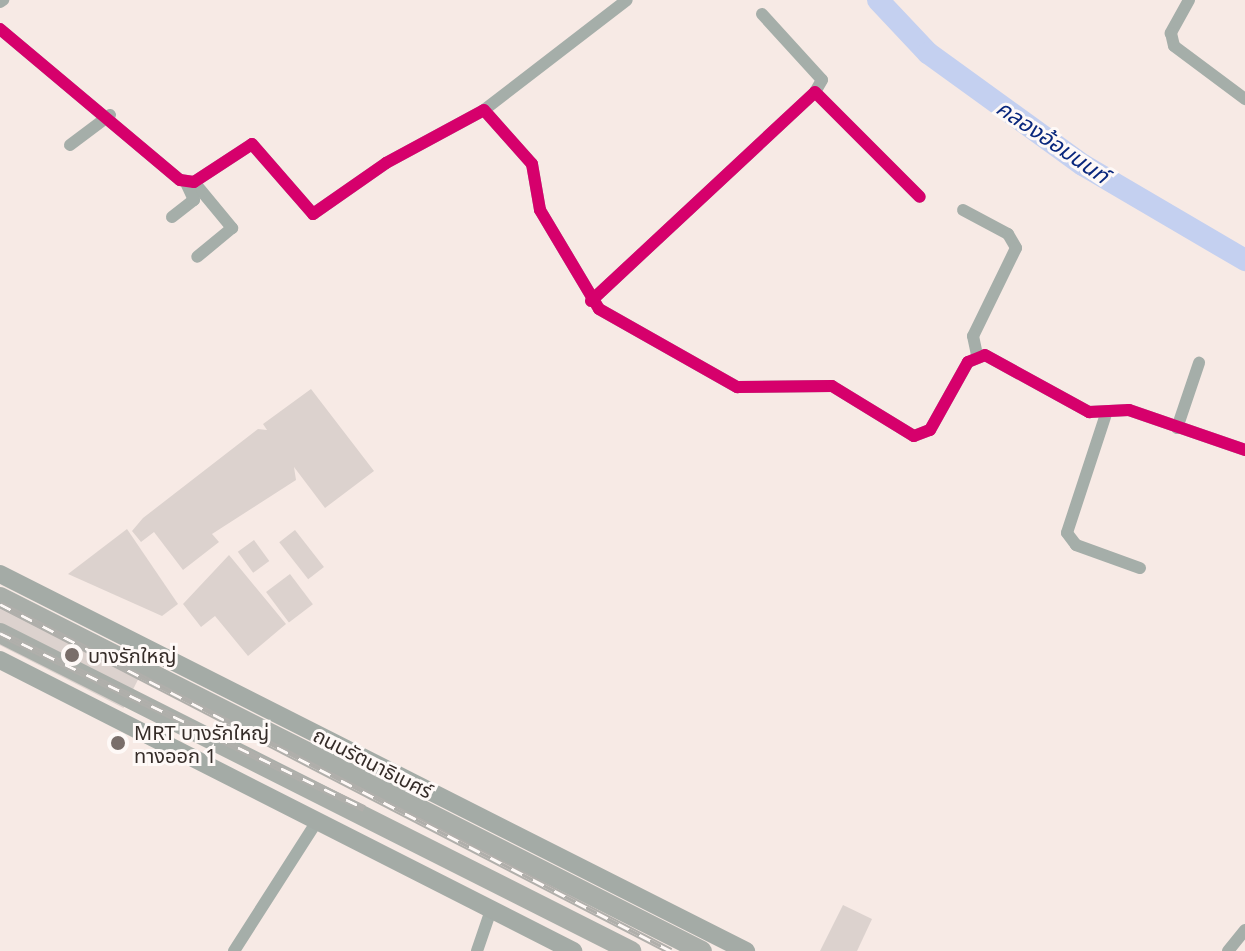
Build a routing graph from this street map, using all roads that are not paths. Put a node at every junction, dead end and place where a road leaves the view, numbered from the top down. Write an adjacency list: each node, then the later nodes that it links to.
1 (627, 0): 7 (street)
2 (1189, 0): 6 (street)
3 (762, 14): 5 (street)
4 (0, 29): 8 (street)
5 (815, 92): 11 (street); 15 (street)
6 (1245, 99)
7 (484, 110): 10 (street); 15 (street)
8 (110, 115): 9 (street); 10 (street)
9 (70, 145)
10 (189, 181): 13 (street); 14 (street)
11 (920, 197)
12 (963, 210): 16 (street)
13 (172, 217)
14 (197, 257)
15 (591, 301): 16 (street)
16 (977, 355): 18 (street)
17 (1199, 363): 19 (street)
18 (1107, 411): 19 (street); 21 (street)
19 (1177, 428): 20 (street)
20 (1245, 450)
21 (1140, 568)
22 (0, 574): 42 (main road, ถนนรัตนาธิเบศร์)
23 (0, 586): 27 (main road)
24 (0, 597): 27 (main road, ถนนรัตนาธิเบศร์)
25 (0, 633): 29 (main road)
26 (0, 643): 29 (main road)
27 (115, 655): 31 (main road, ถนนรัตนาธิเบศร์)
28 (0, 660): 30 (main road)
29 (102, 684): 33 (main road)
30 (317, 821): 32 (main road); 35 (street)
31 (597, 898): 40 (main road, ถนนรัตนาธิเบศร์); 41 (main road)
32 (491, 910): 36 (street); 37 (main road)
33 (581, 926): 38 (main road); 39 (main road)
34 (1245, 930): 43 (street)
35 (234, 951)
36 (477, 951)
37 (573, 951)
38 (622, 951)
39 (631, 951)
40 (702, 951)
41 (718, 951)
42 (746, 951)
43 (1228, 951)

